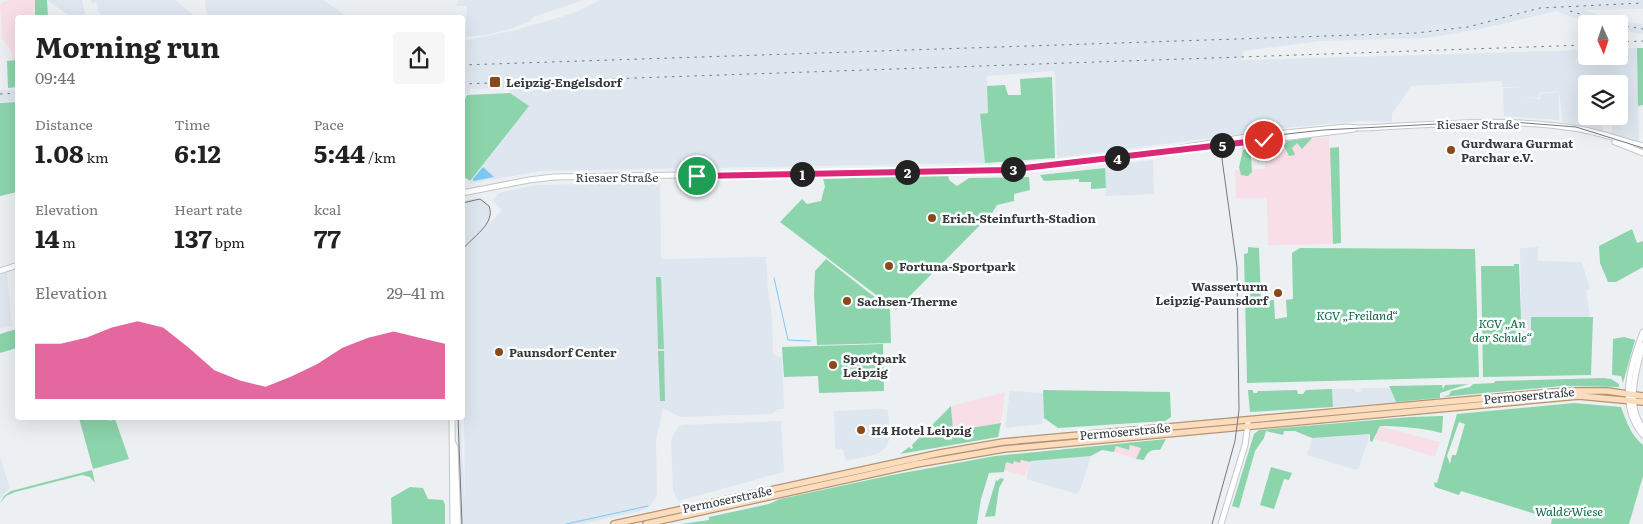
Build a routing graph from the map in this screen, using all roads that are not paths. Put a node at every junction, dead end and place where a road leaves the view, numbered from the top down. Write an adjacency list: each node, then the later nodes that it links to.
1 (1596, 134): 2 (main road, Riesaer Straße); 3 (main road, Riesaer Straße); 4 (main road, Riesaer Straße)
2 (1643, 146)
3 (1643, 153)
4 (465, 192)
5 (15, 267): 6 (main road)
6 (0, 271)
7 (1643, 332): 10 (main road)
8 (1643, 345): 10 (main road)
9 (1643, 396): 10 (main road, Permoserstraße)
10 (1631, 397): 11 (main road, Permoserstraße); 13 (main road, Permoserstraße); 15 (main road, Permoserstraße); 16 (main road); 17 (main road)
11 (1643, 402)
12 (1340, 408): 13 (main road)
13 (1334, 412): 15 (main road, Permoserstraße)
14 (452, 420): 18 (main road)
15 (1248, 423): 21 (main road, Permoserstraße); 22 (main road, Permoserstraße); 23 (main road)
16 (1643, 428)
17 (1643, 435)
18 (453, 442): 19 (main road); 20 (main road)
19 (454, 524)
20 (458, 524)
21 (614, 524)
22 (646, 524)
23 (1221, 524)

